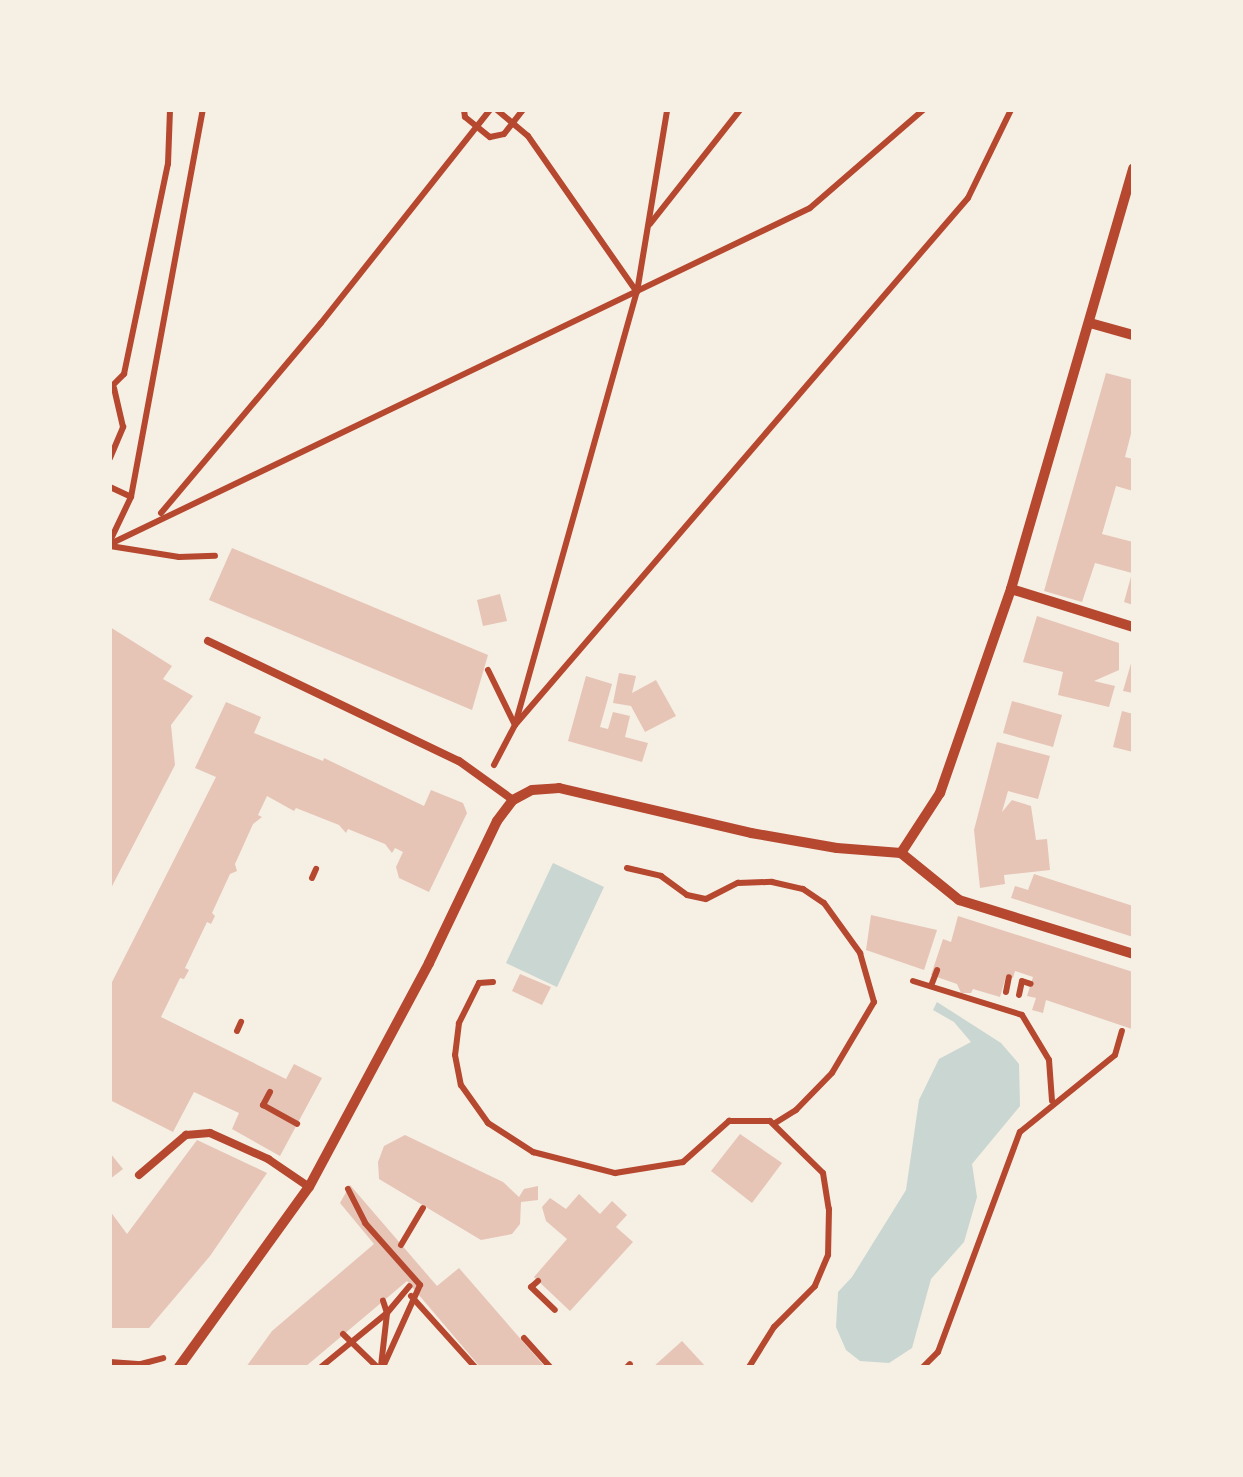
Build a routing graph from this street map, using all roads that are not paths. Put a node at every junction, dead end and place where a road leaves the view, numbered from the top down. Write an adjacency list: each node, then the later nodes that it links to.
1 (1133, 168): 2 (street)
2 (1090, 323): 3 (street); 4 (street)
3 (1133, 335)
4 (1011, 590): 5 (street); 8 (street)
5 (1133, 627)
6 (208, 641): 7 (lane)
7 (513, 800): 8 (street); 11 (street)
8 (901, 853): 9 (street)
9 (1133, 954)
10 (140, 1175): 11 (lane)
11 (309, 1187): 12 (street)
12 (179, 1367)

